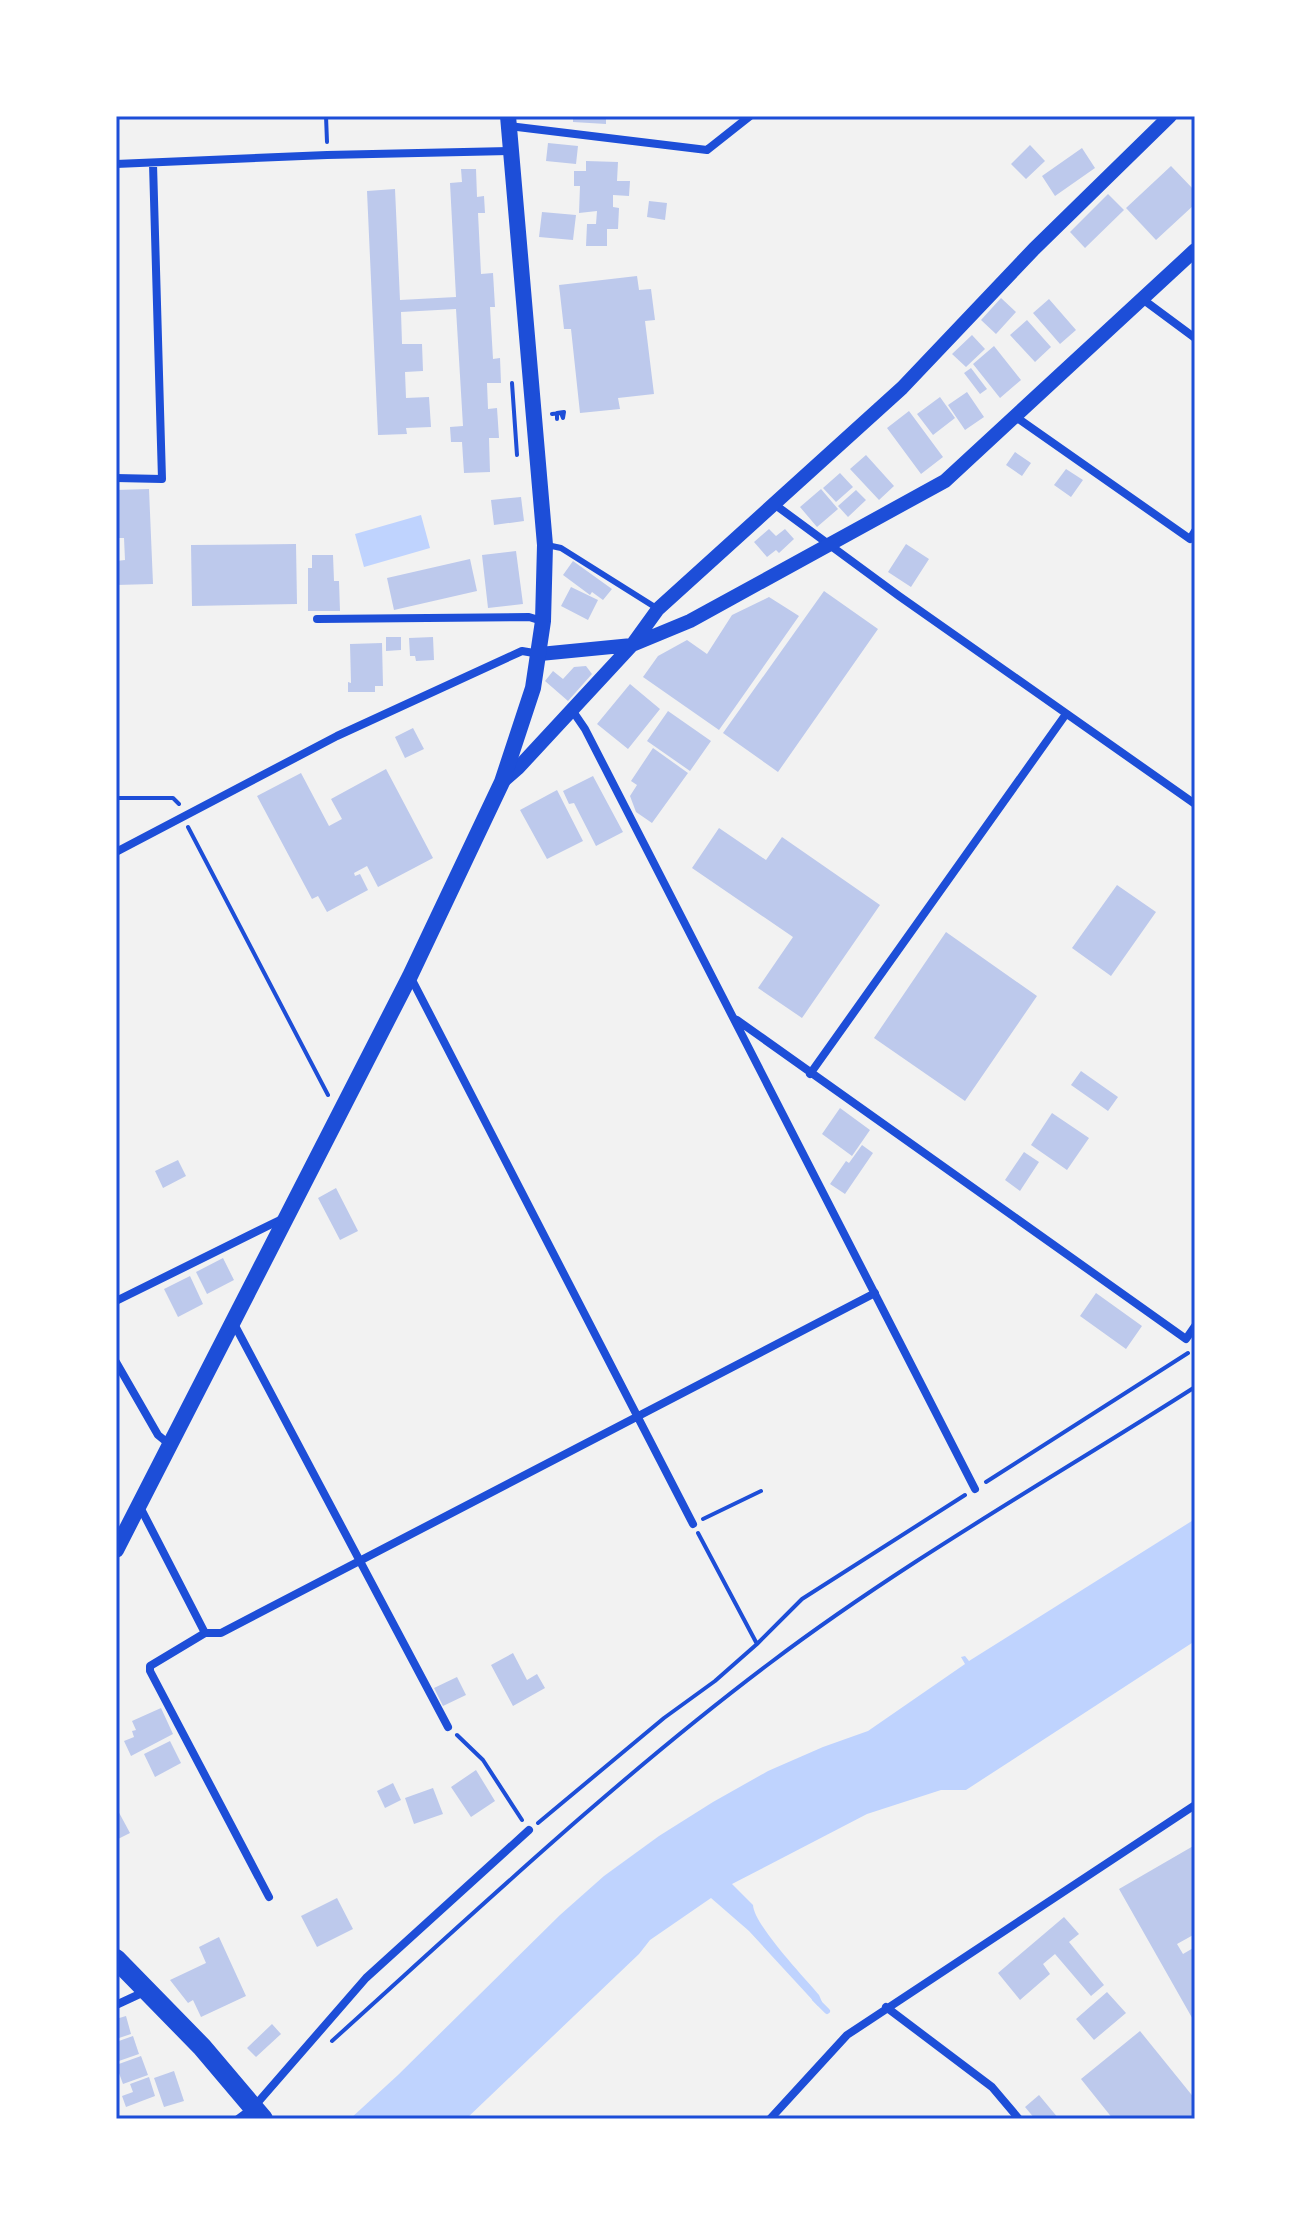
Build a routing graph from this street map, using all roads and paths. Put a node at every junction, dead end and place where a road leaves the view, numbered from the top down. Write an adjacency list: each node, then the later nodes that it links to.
1 (326, 116): 6 (path)
2 (750, 116): 4 (street)
3 (1170, 116): 18 (street)
4 (508, 121): 5 (main road)
5 (509, 151): 6 (street); 21 (main road)
6 (327, 155): 8 (street)
7 (116, 164): 8 (street)
8 (153, 164): 17 (street)
9 (1195, 250): 10 (street)
10 (1141, 298): 11 (street); 14 (street)
11 (1195, 338)
12 (511, 383): 16 (path)
13 (561, 413): 15 (path)
14 (1016, 417): 19 (street); 20 (street)
15 (557, 419)
16 (517, 455)
17 (116, 478)
18 (774, 504): 20 (street); 22 (street)
19 (1195, 531)
20 (830, 544): 25 (street); 28 (street)
21 (545, 545): 22 (lane); 24 (main road)
22 (658, 609): 25 (street)
23 (317, 619): 24 (street)
24 (543, 621): 26 (main road)
25 (632, 645): 26 (street); 27 (street)
26 (540, 654): 29 (main road); 32 (street)
27 (572, 710): 29 (street); 35 (street)
28 (1066, 714): 31 (street); 36 (street)
29 (502, 782): 34 (main road)
30 (116, 798): 32 (path)
31 (1195, 804)
32 (183, 817): 33 (street); 37 (path)
33 (116, 852)
34 (410, 976): 37 (main road); 46 (street)
35 (733, 1017): 36 (street); 39 (street)
36 (810, 1074): 43 (street)
37 (341, 1113): 38 (main road)
38 (286, 1217): 40 (street); 41 (main road)
39 (875, 1293): 46 (street); 48 (street)
40 (116, 1301)
41 (232, 1321): 47 (main road); 53 (street)
42 (1195, 1326): 43 (street)
43 (1186, 1339): 48 (path)
44 (116, 1362): 47 (street)
45 (1195, 1387): 64 (path)
46 (637, 1416): 51 (street); 53 (street)
47 (169, 1444): 50 (main road)
48 (975, 1489): 55 (path)
49 (761, 1491): 51 (path)
50 (139, 1504): 52 (main road); 54 (street)
51 (693, 1524): 55 (path)
52 (116, 1550)
53 (358, 1561): 54 (street); 56 (street)
54 (205, 1633): 59 (street)
55 (757, 1644): 58 (path)
56 (448, 1727): 58 (path)
57 (1195, 1805): 63 (street)
58 (529, 1830): 65 (street)
59 (269, 1897)
60 (116, 1959): 61 (main road)
61 (149, 1990): 62 (street); 65 (main road)
62 (116, 2005)
63 (886, 2007): 66 (street); 67 (street)
64 (327, 2045)
65 (251, 2115)
66 (770, 2119)
67 (1019, 2119)

